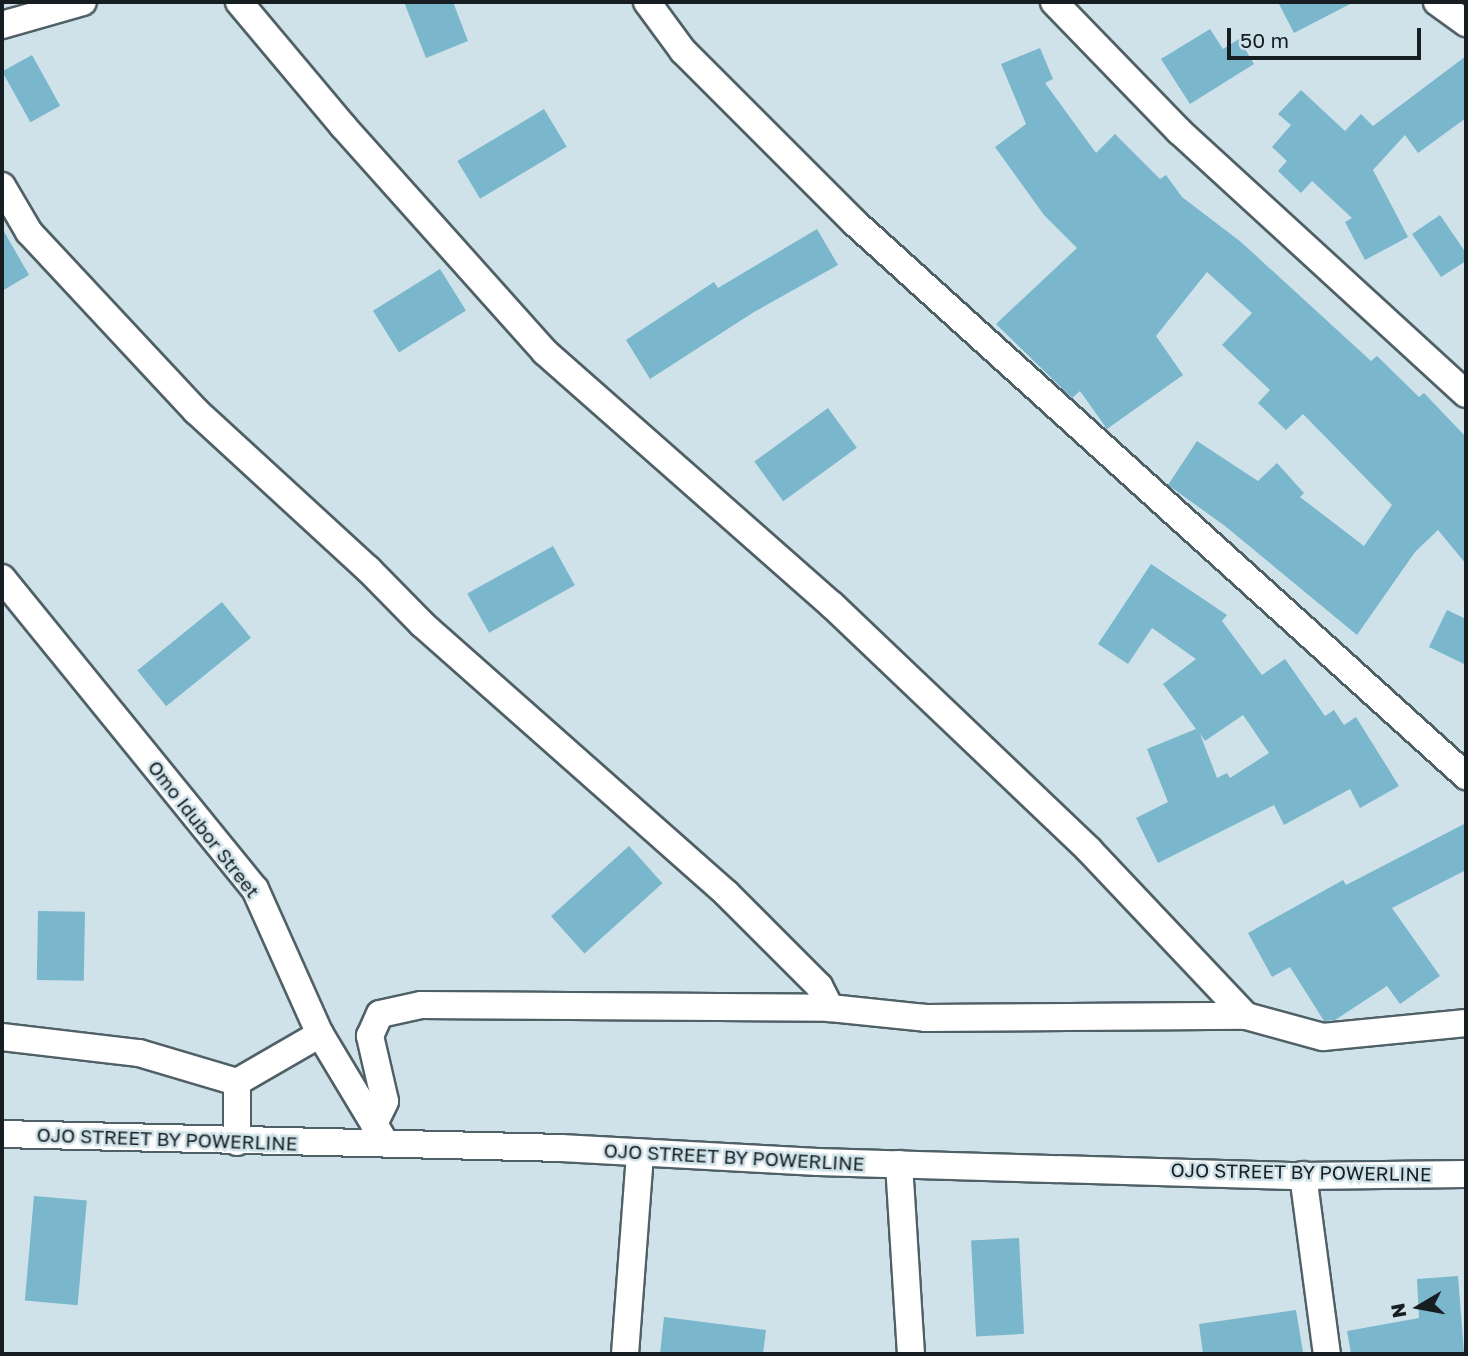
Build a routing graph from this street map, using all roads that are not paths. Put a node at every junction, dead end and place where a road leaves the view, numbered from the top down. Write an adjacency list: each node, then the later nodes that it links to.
1 (83, 2): 7 (street)
2 (239, 2): 13 (street)
3 (647, 2): 11 (street)
4 (1054, 2): 9 (street)
5 (1437, 2): 6 (street)
6 (1466, 23)
7 (2, 25)
8 (2, 186): 12 (street)
9 (1466, 394)
10 (2, 578): 15 (street, Omo Idubor Street)
11 (1466, 776)
12 (830, 1008): 13 (street); 19 (street)
13 (1246, 1016): 14 (street)
14 (1466, 1023)
15 (320, 1034): 17 (street); 19 (street, Omo Idubor Street)
16 (2, 1037): 17 (street)
17 (237, 1083): 20 (street)
18 (2, 1134): 20 (street, OJO STREET BY POWERLINE)
19 (380, 1134): 20 (street, OJO STREET BY POWERLINE); 21 (street, OJO STREET BY POWERLINE)
20 (237, 1142)
21 (640, 1153): 22 (street, OJO STREET BY POWERLINE); 25 (street)
22 (899, 1164): 24 (street, OJO STREET BY POWERLINE); 26 (street)
23 (1466, 1174): 24 (street, OJO STREET BY POWERLINE)
24 (1303, 1175): 27 (street)
25 (625, 1354)
26 (911, 1354)
27 (1327, 1354)

